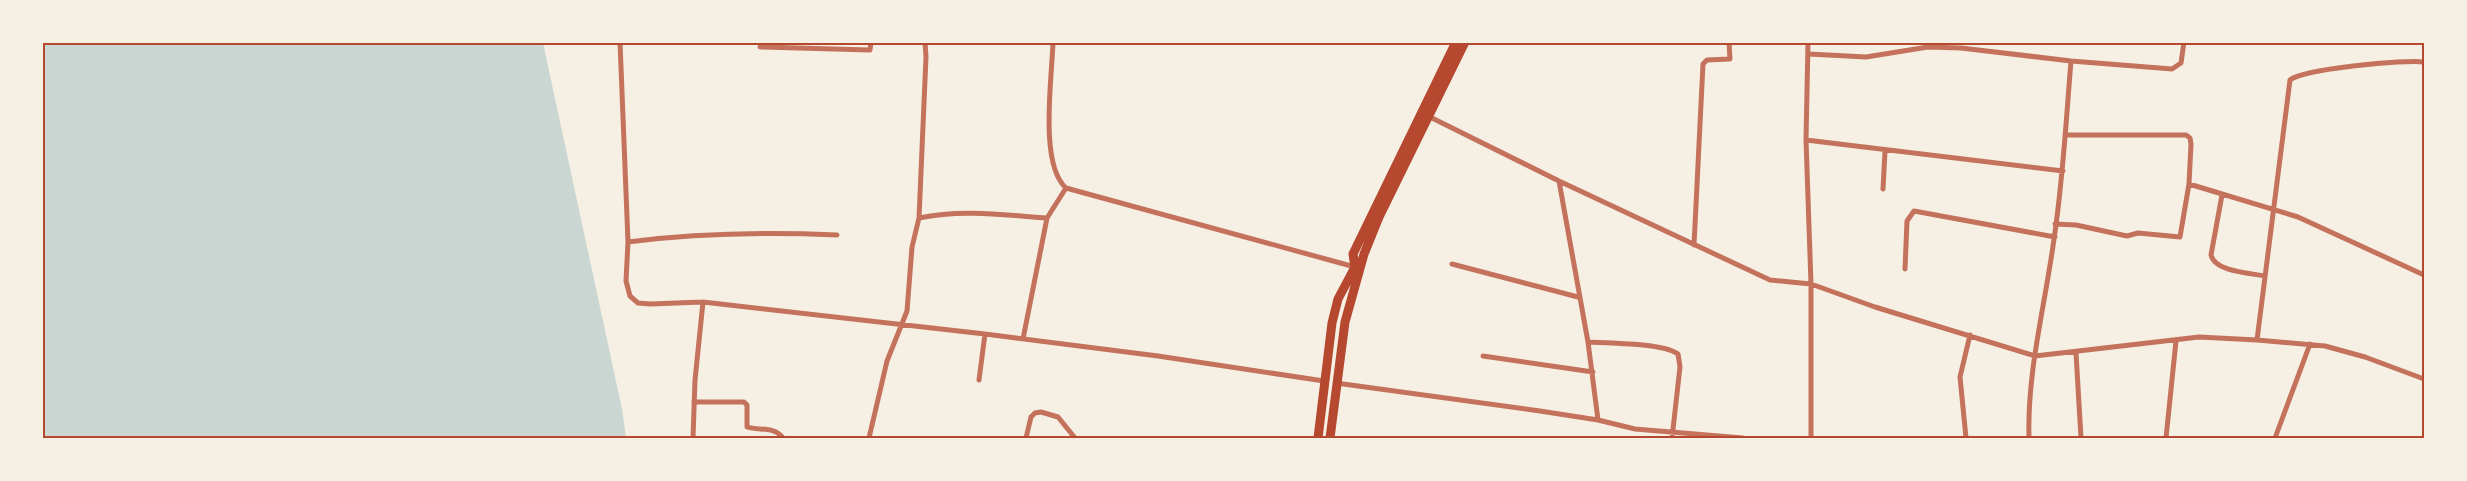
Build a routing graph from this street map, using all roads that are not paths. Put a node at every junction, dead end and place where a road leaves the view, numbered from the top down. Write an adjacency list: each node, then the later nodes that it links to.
1 (620, 42): 30 (street)
2 (871, 42): 10 (street)
3 (925, 42): 25 (street)
4 (1053, 42): 21 (street)
5 (1456, 42): 33 (main road)
6 (1465, 42): 14 (main road)
7 (1729, 42): 31 (street)
8 (1808, 42): 11 (street)
9 (2184, 42): 12 (street)
10 (760, 47)
11 (1808, 54): 12 (street); 16 (street)
12 (2071, 61): 15 (street)
13 (2424, 62): 24 (street)
14 (1430, 117): 19 (street); 55 (main road)
15 (2065, 135): 18 (street); 20 (street)
16 (1806, 140): 17 (street); 37 (street)
17 (1885, 151): 18 (street); 22 (street)
18 (2063, 171): 27 (street)
19 (1559, 181): 31 (street); 38 (street)
20 (2190, 184): 23 (street); 27 (street)
21 (1066, 188): 26 (street); 33 (street)
22 (1883, 190)
23 (2222, 195): 24 (street); 36 (street)
24 (2272, 210): 35 (street); 36 (street)
25 (919, 218): 26 (street); 40 (street)
26 (1047, 218): 43 (street)
27 (2055, 224): 29 (street)
28 (837, 235): 30 (street)
29 (2055, 237): 34 (street); 50 (street)
30 (628, 242): 39 (street)
31 (1694, 245): 37 (street)
32 (1452, 264): 38 (street)
33 (1355, 267): 54 (main road)
34 (1905, 269)
35 (2424, 275)
36 (2264, 276): 44 (street)
37 (1811, 284): 42 (street); 68 (street)
38 (1578, 297): 46 (street)
39 (703, 302): 40 (street); 56 (street)
40 (902, 326): 41 (street); 61 (street)
41 (985, 334): 43 (street); 53 (street)
42 (1970, 335): 50 (street); 69 (street)
43 (1023, 339): 54 (street)
44 (2257, 340): 45 (street); 47 (street)
45 (2176, 341): 48 (street); 72 (street)
46 (1588, 342): 51 (street); 58 (street)
47 (2310, 344): 52 (street); 73 (street)
48 (2076, 353): 50 (street); 71 (street)
49 (1483, 356): 51 (street)
50 (2035, 356): 70 (street)
51 (1592, 372): 57 (street)
52 (2424, 379)
53 (979, 380)
54 (1324, 381): 64 (main road)
55 (1336, 383): 57 (street); 65 (main road)
56 (694, 402): 59 (street); 60 (street)
57 (1598, 420): 58 (street)
58 (1674, 431): 66 (street); 67 (street)
59 (693, 438)
60 (783, 438)
61 (869, 438)
62 (1026, 438): 63 (street)
63 (1075, 438)
64 (1318, 438)
65 (1330, 438)
66 (1672, 438)
67 (1743, 438)
68 (1811, 438)
69 (1966, 438)
70 (2029, 438)
71 (2081, 438)
72 (2166, 438)
73 (2275, 438)

